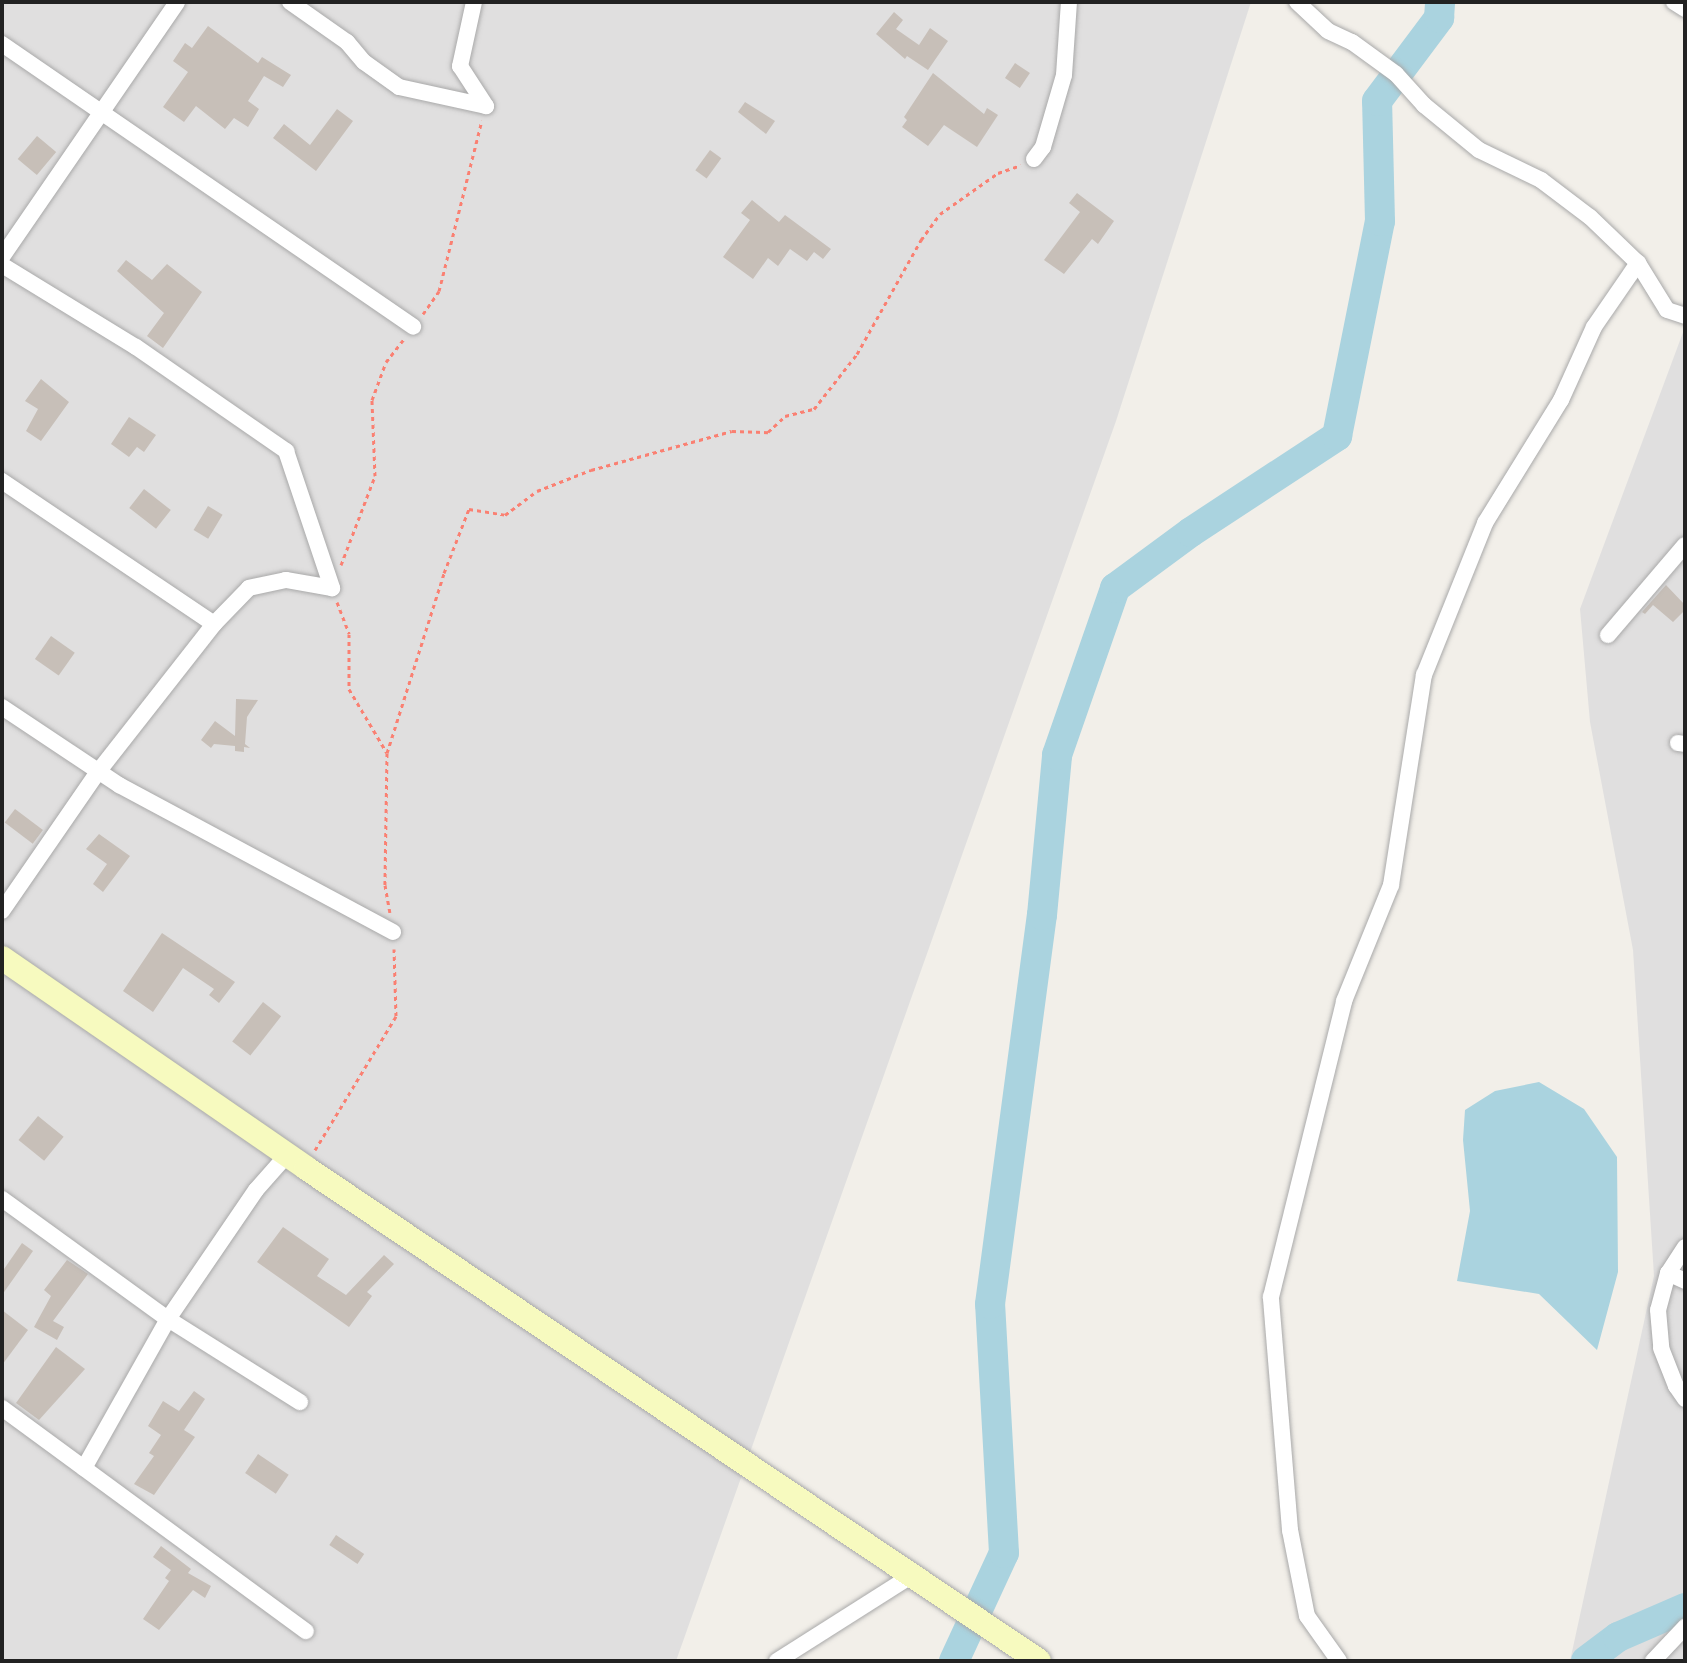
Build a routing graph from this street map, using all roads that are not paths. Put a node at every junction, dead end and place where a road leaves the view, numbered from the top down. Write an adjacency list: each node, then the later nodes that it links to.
1 (177, 2): 9 (street)
2 (290, 2): 3 (street)
3 (474, 2)
4 (1069, 2): 10 (street)
5 (1297, 2): 12 (street)
6 (1674, 2): 7 (street)
7 (1685, 9)
8 (2, 44): 9 (street)
9 (101, 113): 11 (street); 15 (street)
10 (1034, 159)
11 (2, 257)
12 (1638, 263): 14 (street); 40 (street)
13 (2, 265): 18 (street)
14 (1685, 316)
15 (413, 327)
16 (2, 481): 18 (street)
17 (1685, 545): 19 (street)
18 (214, 624): 21 (street)
19 (1608, 635)
20 (2, 707): 21 (street)
21 (98, 772): 22 (street); 23 (street)
22 (2, 911)
23 (393, 932)
24 (2, 958): 25 (street)
25 (296, 1161): 30 (street); 35 (street)
26 (2, 1199): 30 (street)
27 (1685, 1247): 28 (street)
28 (1668, 1273): 29 (street); 31 (street)
29 (1685, 1281)
30 (168, 1319): 32 (street); 34 (street)
31 (1685, 1399)
32 (300, 1402)
33 (2, 1408): 34 (street)
34 (84, 1468): 37 (street)
35 (911, 1576): 38 (street); 39 (street)
36 (1685, 1627): 41 (street)
37 (306, 1631)
38 (777, 1661)
39 (1039, 1661)
40 (1339, 1661)
41 (1653, 1661)

